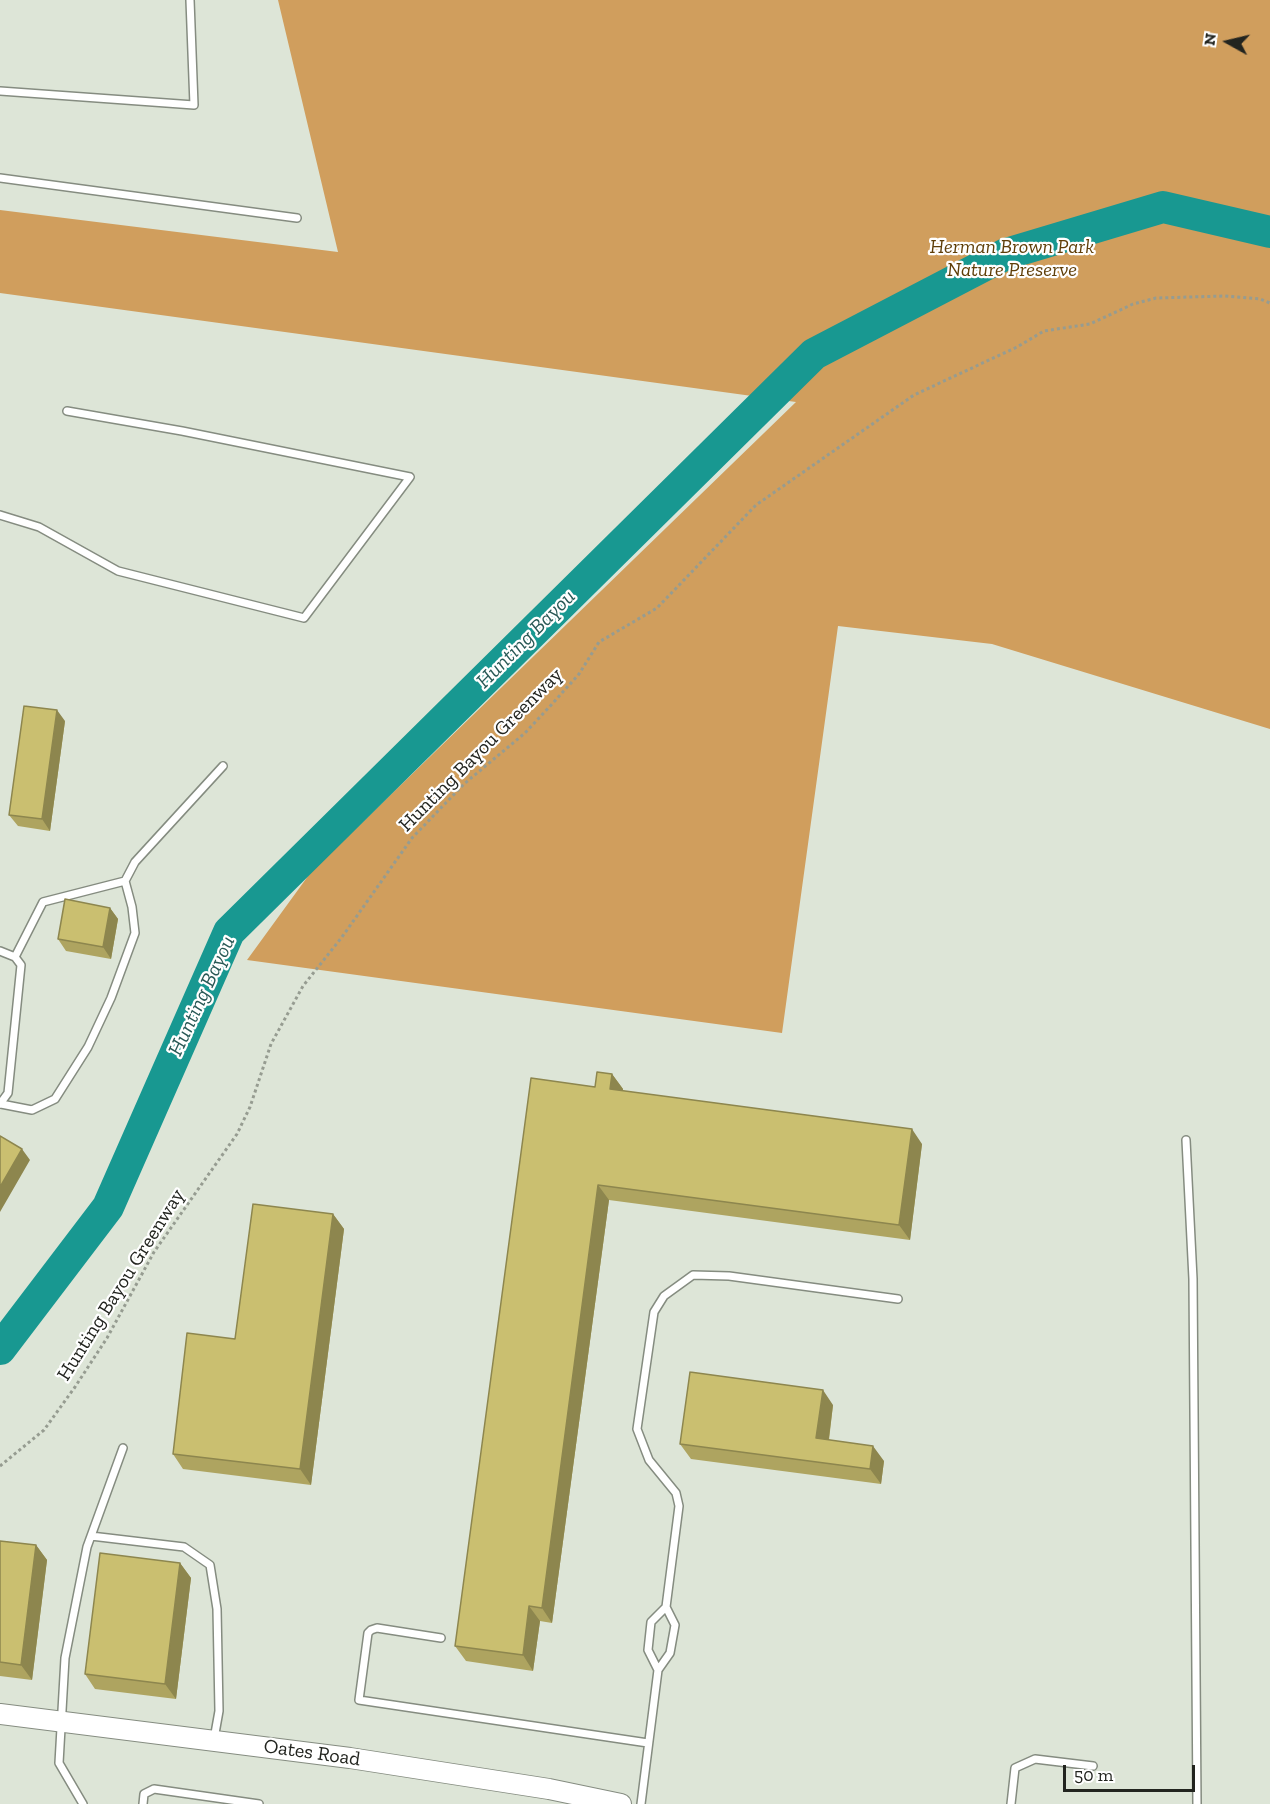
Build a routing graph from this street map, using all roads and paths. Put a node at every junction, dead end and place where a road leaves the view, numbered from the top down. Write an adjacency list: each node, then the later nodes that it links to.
1 (190, 0): 2 (lane)
2 (0, 91)
3 (0, 178): 4 (lane)
4 (297, 218)
5 (1270, 303): 16 (path, Hunting Bayou Greenway)
6 (67, 411): 7 (lane)
7 (0, 515)
8 (223, 766): 9 (lane)
9 (124, 881): 11 (lane); 12 (lane)
10 (0, 951): 11 (lane)
11 (15, 957): 12 (lane)
12 (0, 1104)
13 (1186, 1140): 32 (lane)
14 (898, 1299): 18 (lane)
15 (123, 1448): 17 (lane)
16 (0, 1466)
17 (91, 1536): 22 (lane); 23 (lane)
18 (666, 1607): 20 (lane); 20 (lane)
19 (441, 1638): 24 (lane)
20 (658, 1670): 24 (lane)
21 (0, 1714): 22 (street, Oates Road)
22 (62, 1720): 23 (street, Oates Road); 26 (lane)
23 (214, 1740): 29 (street, Oates Road)
24 (648, 1743): 30 (lane)
25 (1093, 1766): 31 (lane)
26 (83, 1804)
27 (143, 1804): 28 (lane)
28 (259, 1804)
29 (621, 1804)
30 (641, 1804)
31 (1011, 1804)
32 (1197, 1804)

